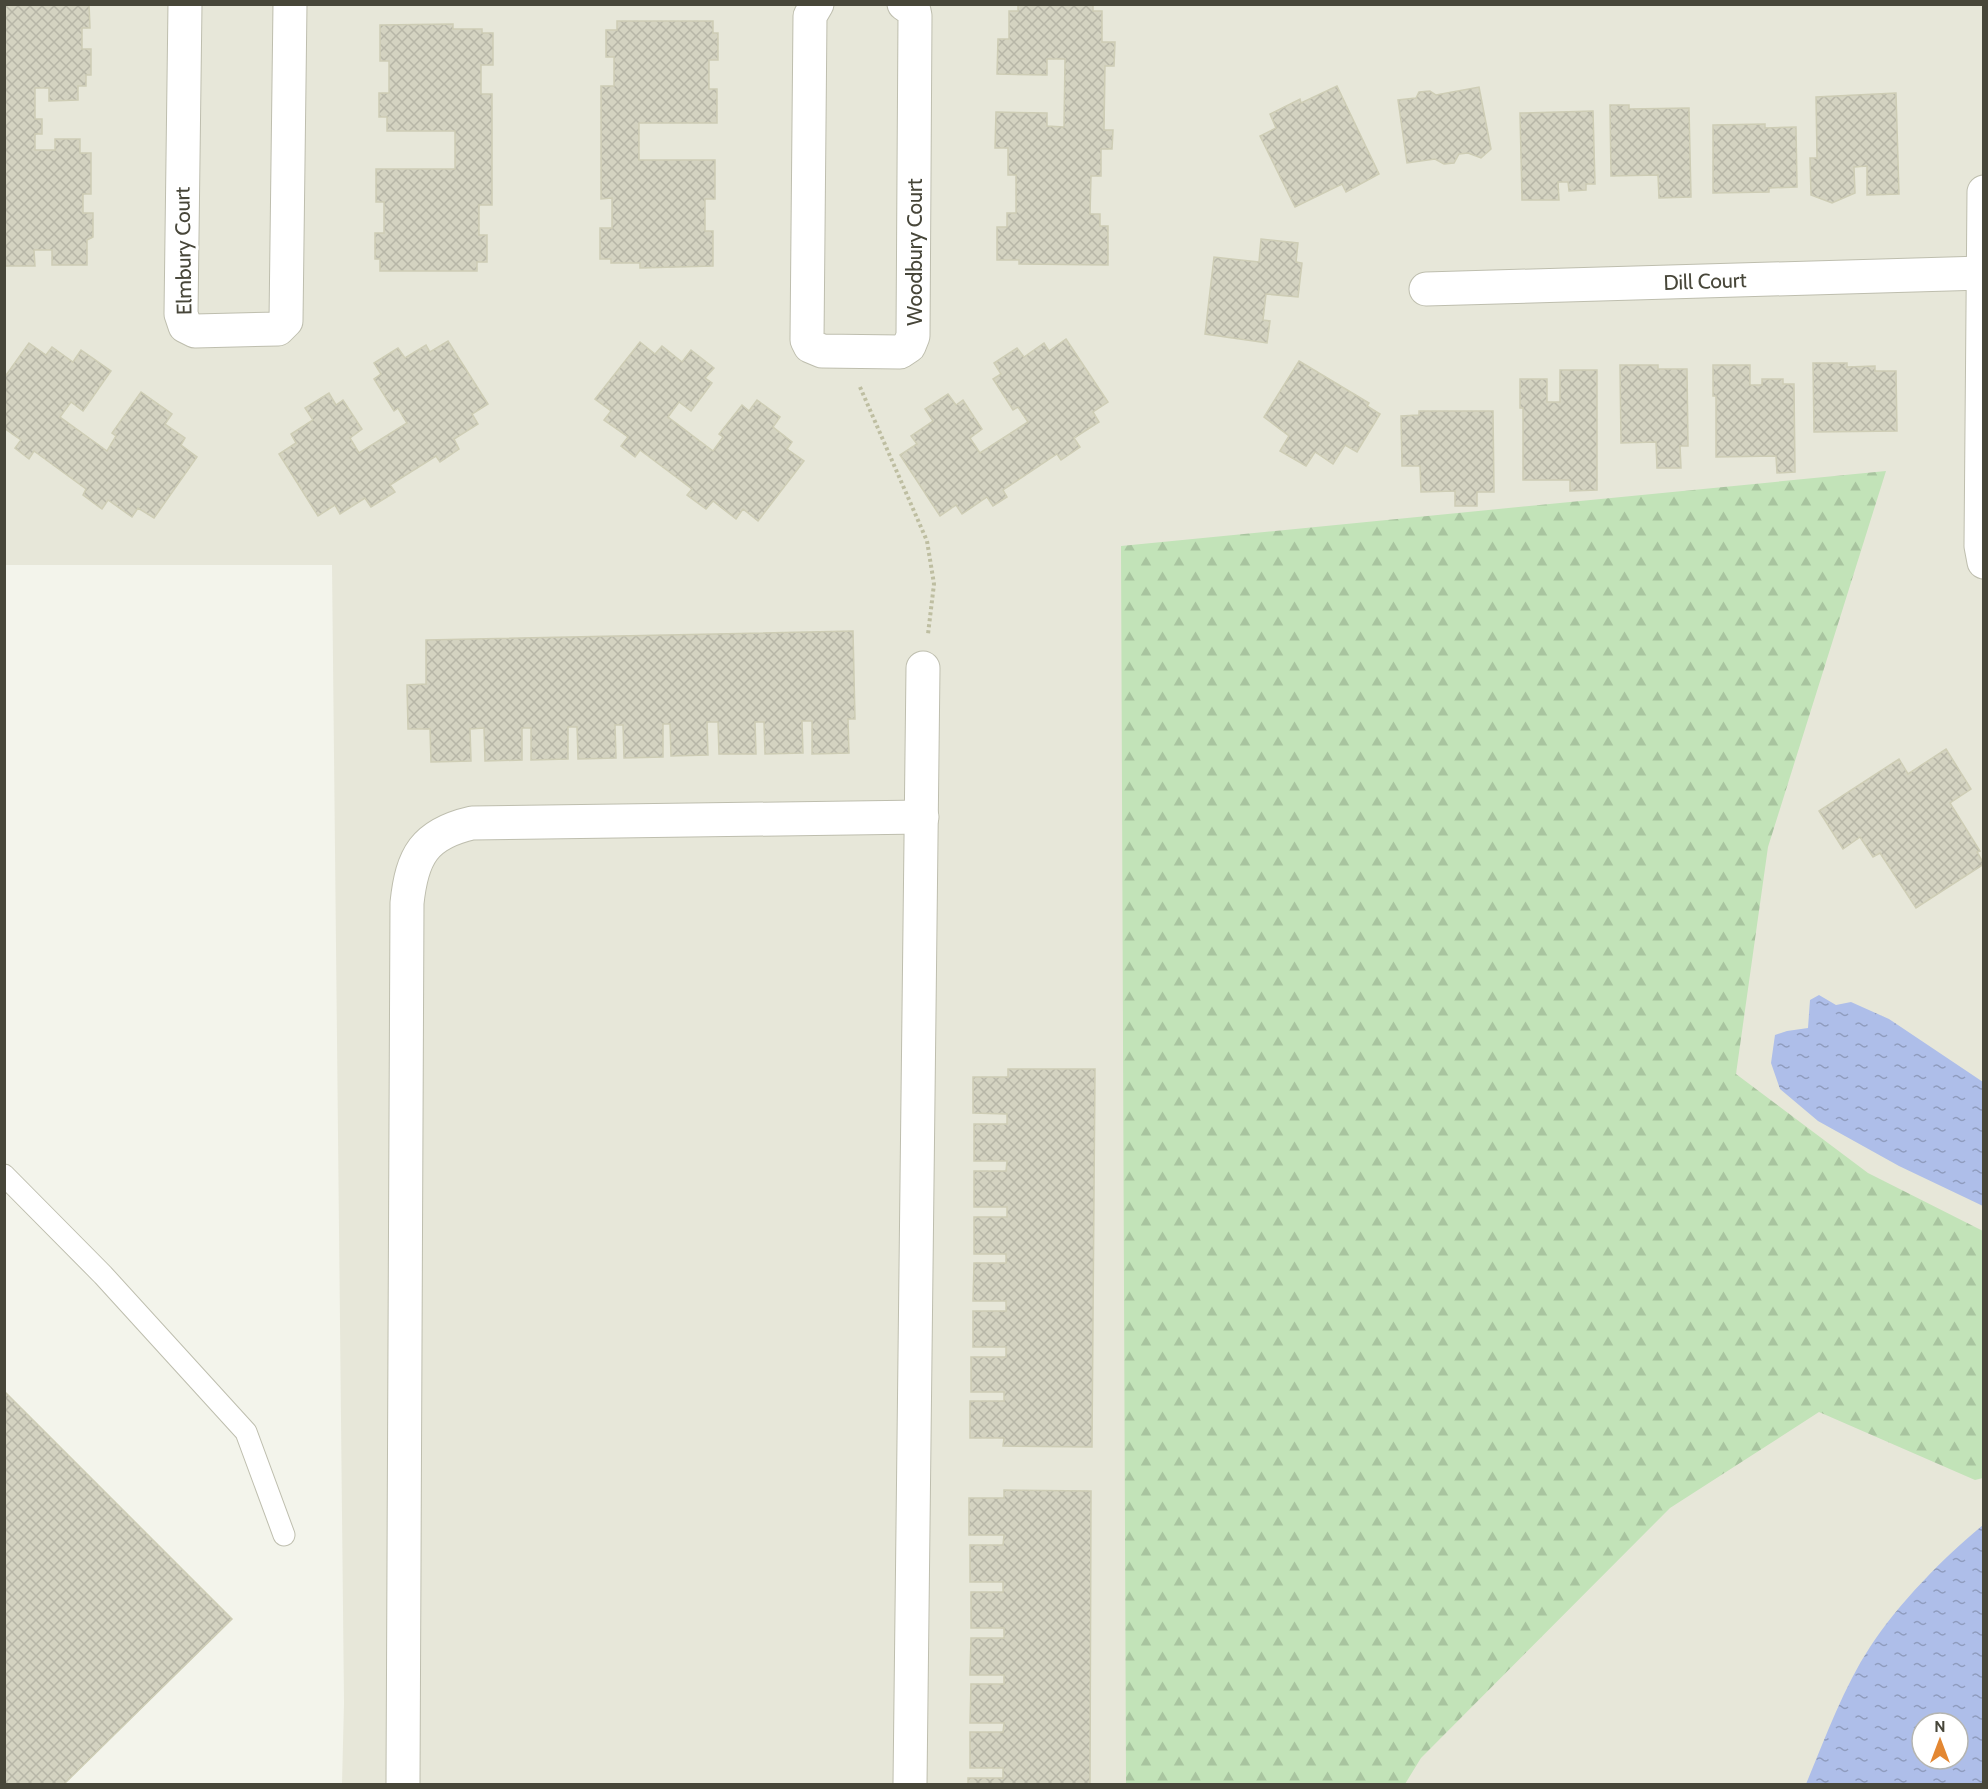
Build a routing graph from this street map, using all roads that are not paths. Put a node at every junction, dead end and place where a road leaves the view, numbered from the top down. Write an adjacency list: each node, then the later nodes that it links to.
1 (185, 4): 2 (street, Elmbury Court)
2 (290, 4)
3 (904, 4): 4 (street, Woodbury Court)
4 (817, 5)
5 (1983, 192): 6 (street)
6 (1983, 273): 7 (street, Dill Court); 8 (street)
7 (1426, 290)
8 (1982, 554)
9 (923, 668): 10 (street)
10 (922, 817): 13 (street); 14 (street)
11 (4, 1175): 12 (lane)
12 (284, 1535)
13 (403, 1785)
14 (910, 1785)

